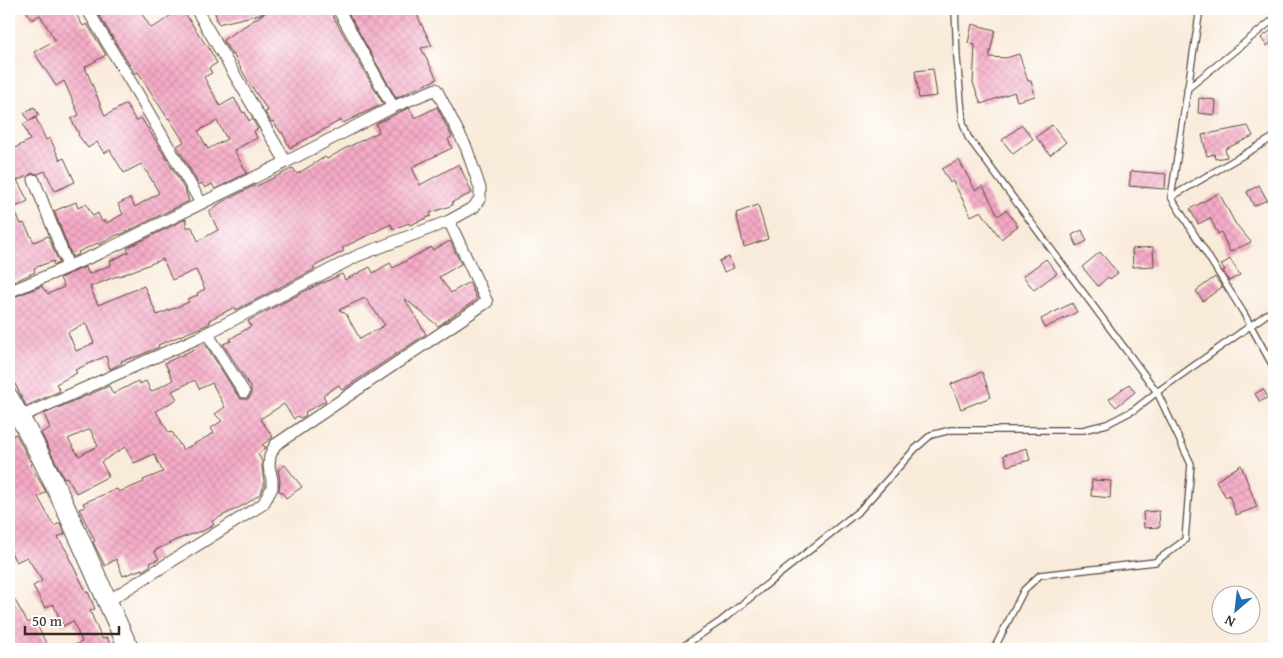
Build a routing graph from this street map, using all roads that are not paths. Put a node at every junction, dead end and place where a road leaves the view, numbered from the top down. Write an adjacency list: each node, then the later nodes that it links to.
1 (87, 9): 13 (street)
2 (196, 9): 10 (street)
3 (338, 9): 8 (street)
4 (954, 9): 22 (lane)
5 (1200, 9): 7 (lane)
6 (1274, 20): 7 (lane)
7 (1187, 89): 12 (lane)
8 (393, 107): 10 (street); 14 (street)
9 (1274, 137): 12 (lane)
10 (286, 162): 13 (street)
11 (34, 180): 15 (street)
12 (1171, 197): 18 (lane)
13 (201, 203): 15 (street)
14 (449, 221): 19 (street); 25 (street)
15 (68, 266): 16 (street)
16 (9, 292)
17 (1274, 309): 18 (lane)
18 (1250, 326): 20 (lane); 22 (lane)
19 (206, 333): 21 (street); 24 (street)
20 (1274, 368)
21 (244, 392)
22 (1156, 392): 27 (lane); 28 (lane)
23 (9, 398): 24 (main road)
24 (20, 416): 25 (main road)
25 (108, 601): 26 (main road)
26 (129, 649)
27 (679, 649)
28 (994, 649)

